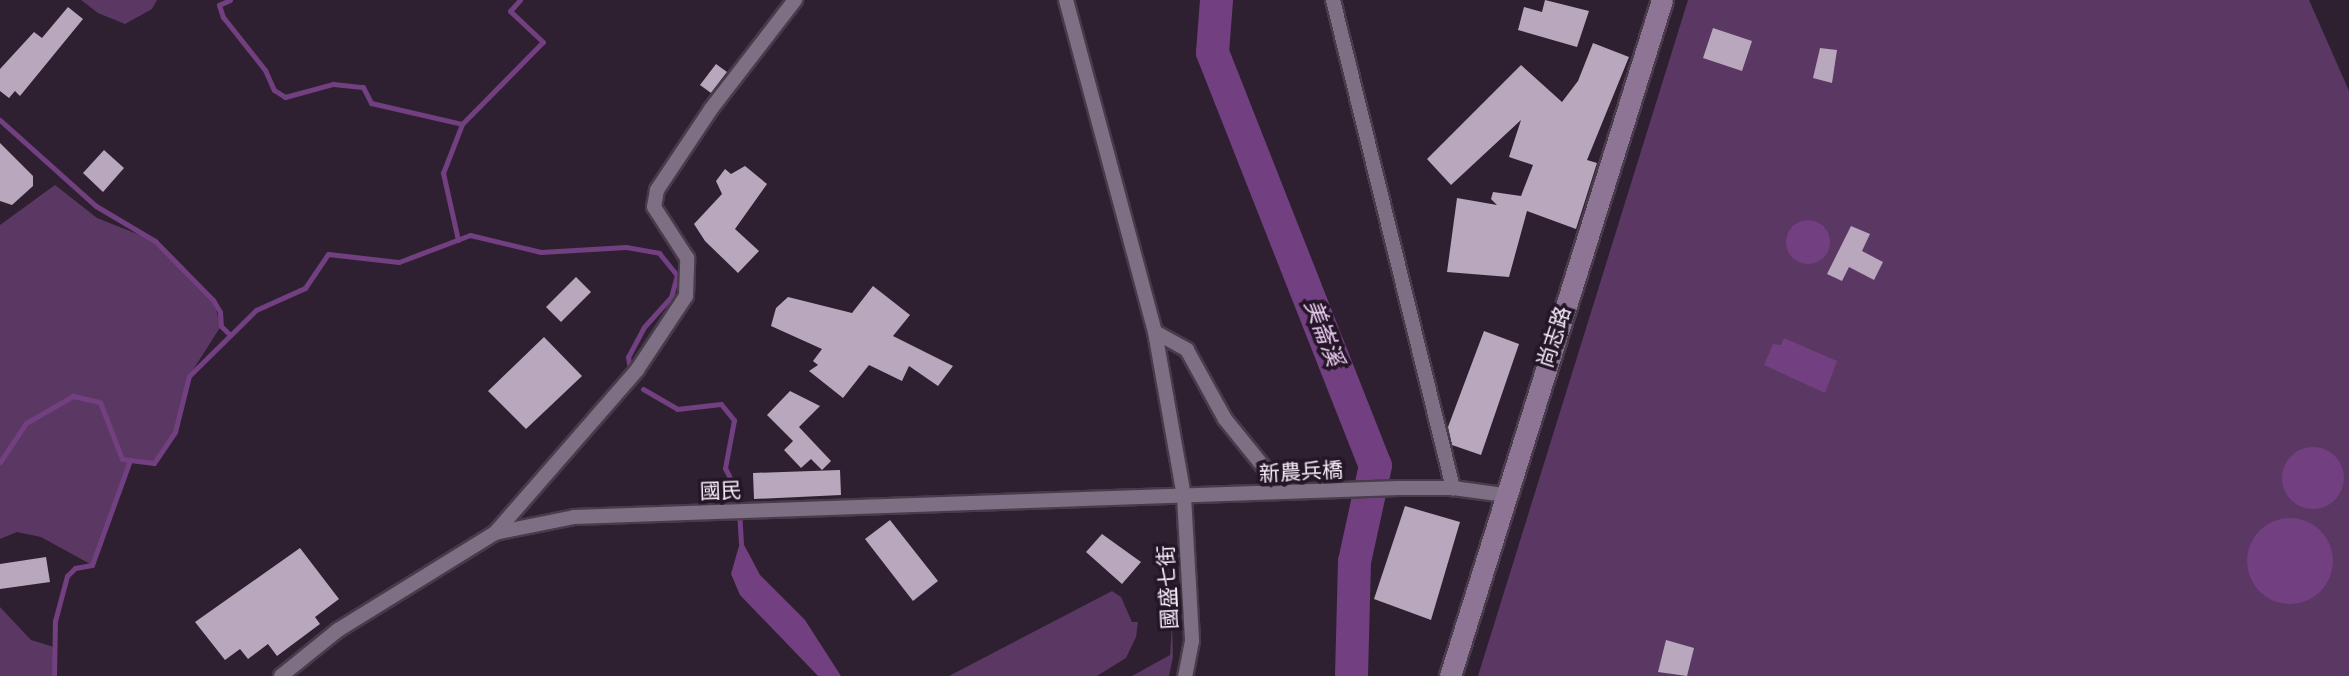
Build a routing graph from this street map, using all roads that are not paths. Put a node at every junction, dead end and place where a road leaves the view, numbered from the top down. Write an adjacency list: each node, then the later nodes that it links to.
1 (795, 0): 11 (street)
2 (1066, 0): 5 (street, 國盛七街)
3 (1333, 0): 7 (street)
4 (1662, 0): 8 (street, 尚志路)
5 (1155, 332): 6 (street); 9 (street, 國盛七街)
6 (1271, 476)
7 (1453, 488): 8 (street, 新農兵橋); 10 (street, 新農兵橋)
8 (1504, 495): 14 (street, 尚志路)
9 (1184, 496): 10 (street, 國民); 11 (street, 國民); 13 (street, 國盛七街)
10 (1207, 497)
11 (495, 533): 12 (street, 國民)
12 (281, 676)
13 (1185, 676)
14 (1450, 676)

